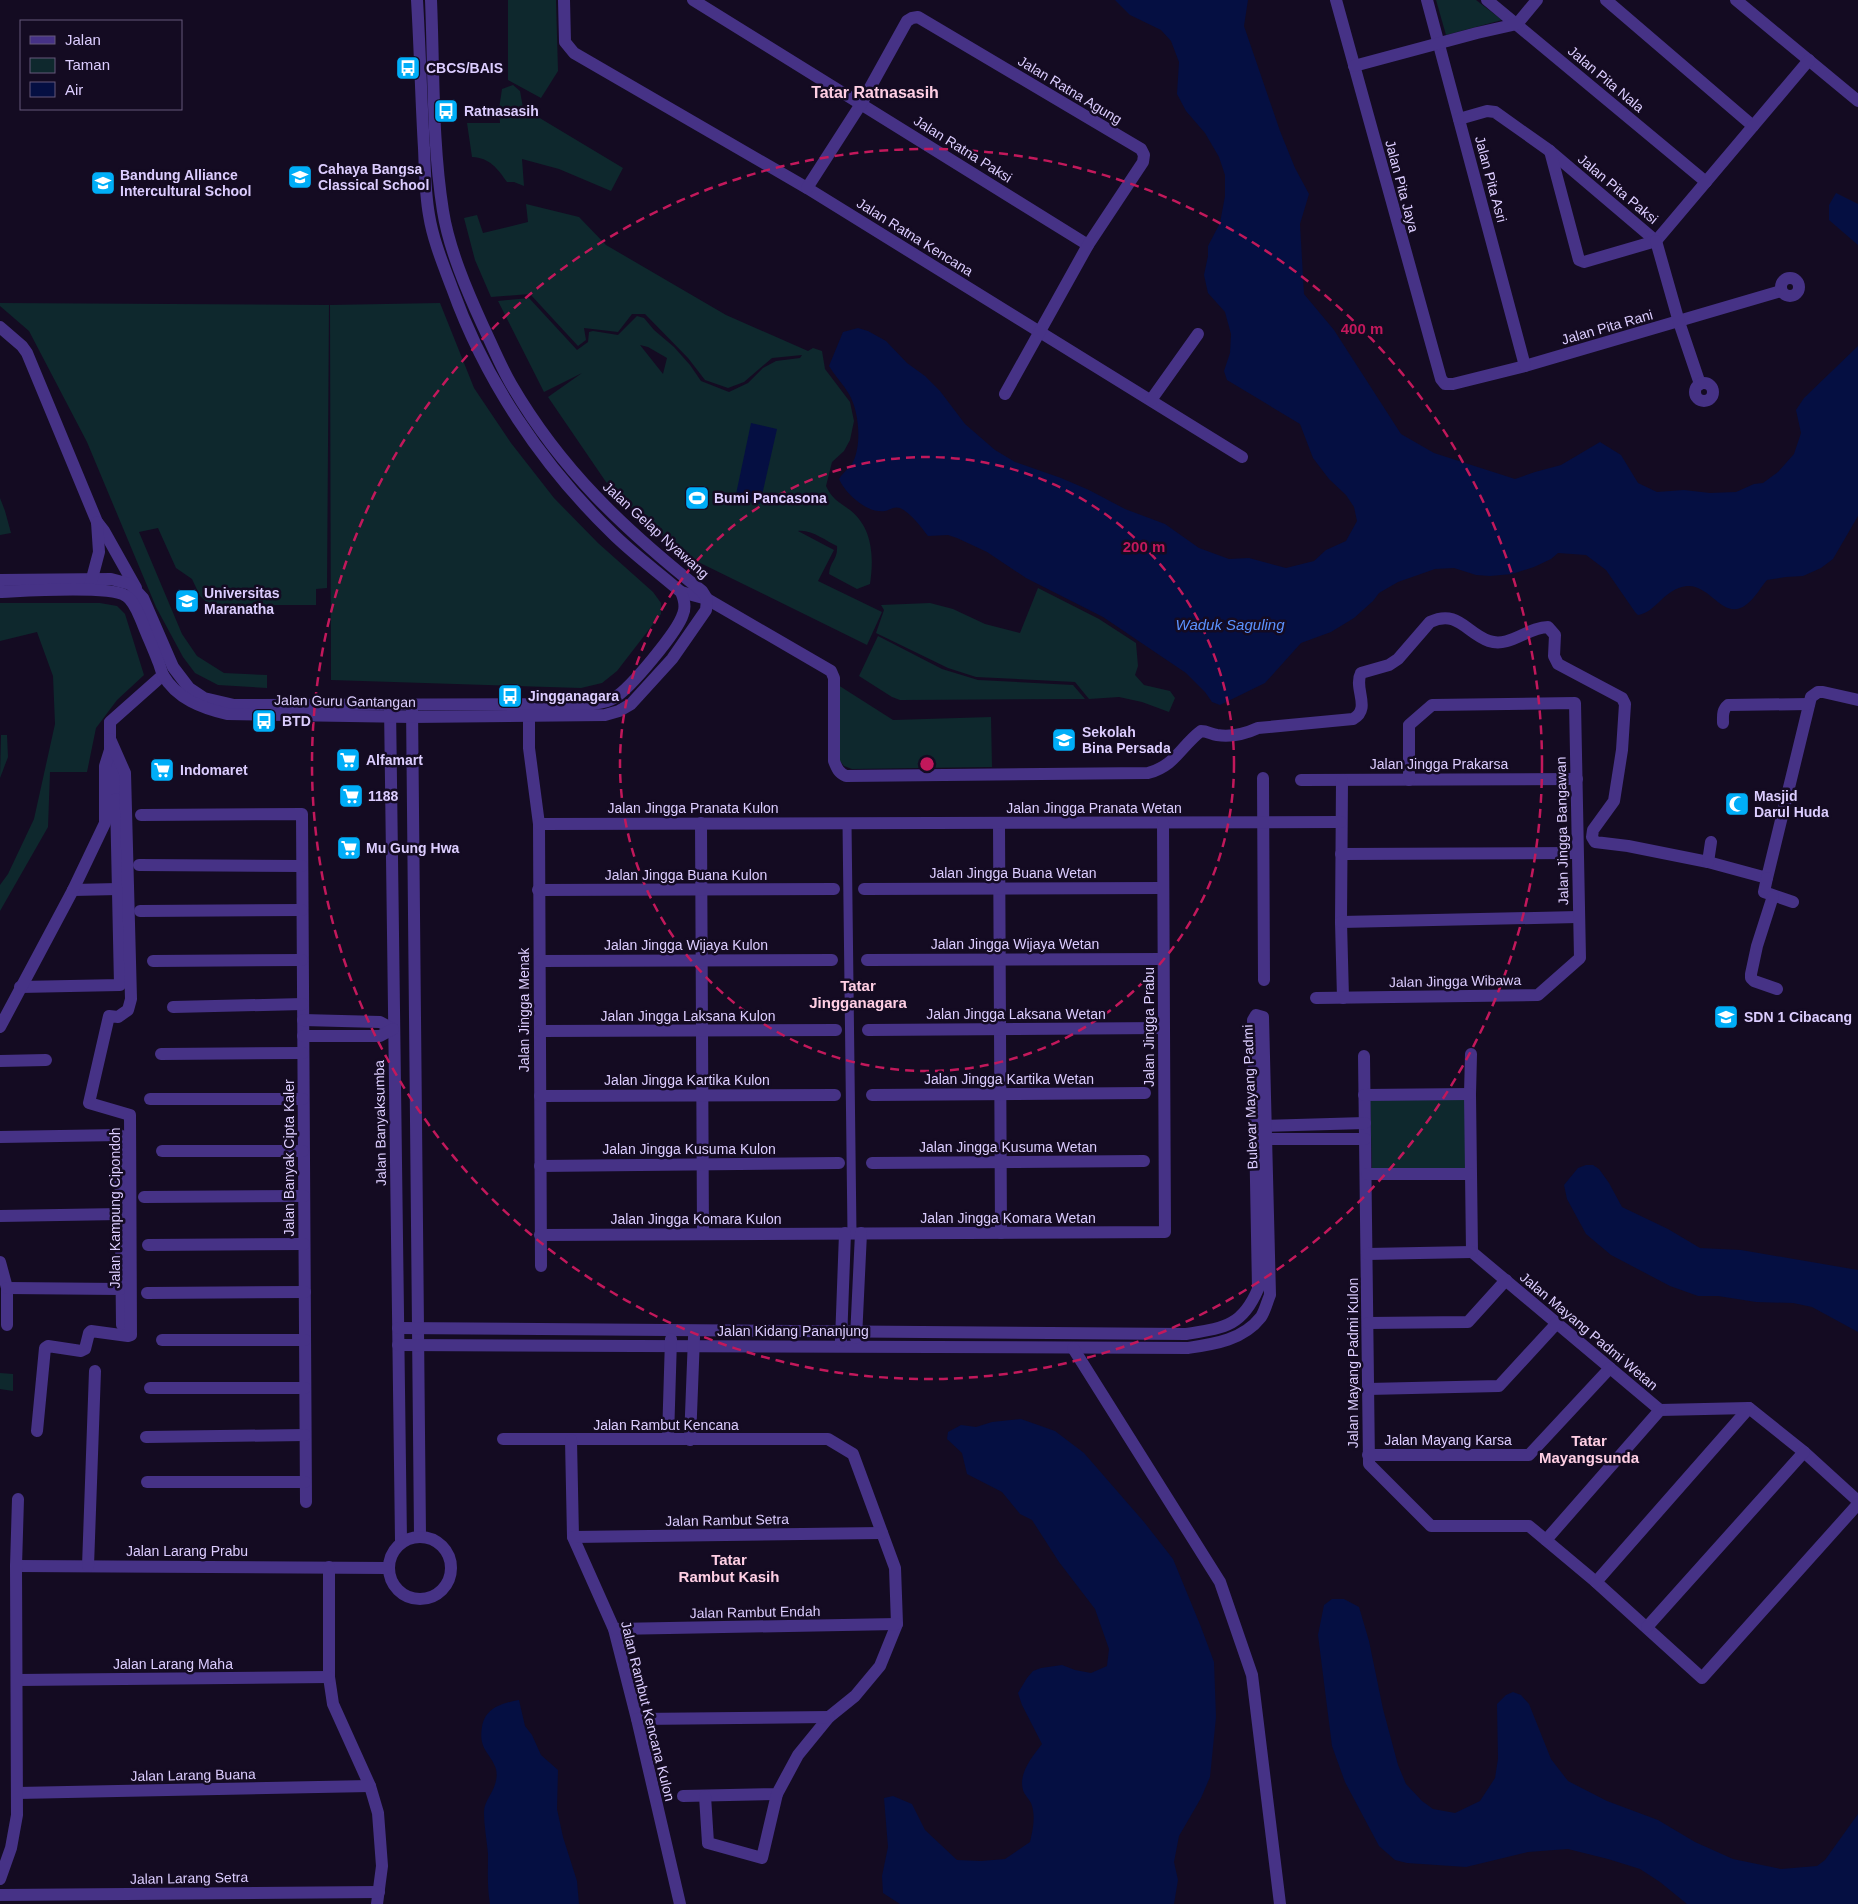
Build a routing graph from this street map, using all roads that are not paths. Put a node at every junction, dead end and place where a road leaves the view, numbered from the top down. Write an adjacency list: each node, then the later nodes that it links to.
1 (418, 0): 40 (street, Jalan Gelap Nyawang)
2 (431, 0): 41 (street, Jalan Gelap Nyawang)
3 (564, 0): 21 (street, Jalan Ratna Kencana)
4 (693, 0): 16 (street, Jalan Ratna Paksi)
5 (1336, 0): 14 (street, Jalan Pita Jaya)
6 (1427, 0): 12 (street, Jalan Pita Asri)
7 (1487, 0): 11 (street, Jalan Pita Nala)
8 (1537, 0): 11 (street)
9 (1606, 0): 18 (street)
10 (1736, 0): 13 (street)
11 (1518, 24): 12 (street); 20 (street, Jalan Pita Nala)
12 (1439, 43): 14 (street); 17 (street, Jalan Pita Asri)
13 (1809, 60): 15 (street); 18 (street)
14 (1354, 66): 30 (street, Jalan Pita Jaya)
15 (1858, 101)
16 (861, 104): 21 (street, Jalan Ratna Agung); 23 (street, Jalan Ratna Paksi); 23 (street, Jalan Ratna Agung)
17 (1459, 119): 19 (street, Jalan Pita Paksi); 29 (street, Jalan Pita Asri)
18 (1753, 126): 20 (street)
19 (1550, 151): 22 (street, Jalan Pita Paksi); 22 (street, Jalan Pita Paksi)
20 (1706, 182): 22 (street)
21 (807, 188): 27 (street, Jalan Ratna Kencana)
22 (1656, 241): 25 (street)
23 (1088, 244): 27 (street, Jalan Ratna Agung)
24 (1781, 291): 25 (street, Jalan Pita Rani)
25 (1680, 322): 29 (street, Jalan Pita Rani); 31 (street)
26 (0, 327): 35 (street)
27 (1039, 331): 32 (street, Jalan Ratna Agung); 33 (street, Jalan Ratna Kencana)
28 (1198, 334): 33 (street)
29 (1526, 366): 30 (street, Jalan Pita Rani)
30 (1440, 379)
31 (1700, 384)
32 (1005, 394)
33 (1151, 400): 34 (street, Jalan Ratna Kencana)
34 (1242, 457)
35 (97, 522): 37 (street); 38 (street)
36 (0, 580): 37 (street, Jalan Guru Gantangan)
37 (90, 585): 38 (street, Jalan Guru Gantangan); 39 (street, Jalan Guru Gantangan); 42 (street, Jalan Guru Gantangan)
38 (138, 590): 42 (street, Jalan Guru Gantangan)
39 (0, 592)
40 (681, 592): 41 (street); 47 (street, Jalan Guru Gantangan)
41 (707, 605): 47 (street, Jalan Guru Gantangan); 70 (street)
42 (168, 671): 44 (street, Jalan Guru Gantangan); 48 (street, Jalan Guru Gantangan); 51 (street)
43 (1858, 700): 46 (street)
44 (390, 703): 45 (street, Jalan Guru Gantangan); 48 (street, Jalan Banyaksumba)
45 (412, 704): 47 (street, Jalan Guru Gantangan); 49 (street)
46 (1809, 704): 50 (street); 73 (street)
47 (528, 711): 49 (street, Jalan Guru Gantangan); 66 (street, Jalan Jingga Menak)
48 (390, 717): 49 (street, Jalan Guru Gantangan); 108 (street, Jalan Banyaksumba)
49 (412, 717): 170 (street)
50 (1723, 723)
51 (110, 745): 57 (street); 61 (street); 195 (street, Jalan Kampung Cipondoh)
52 (1263, 778): 59 (street)
53 (1577, 779): 56 (street, Jalan Jingga Prakarsa); 56 (street, Jalan Jingga Bangawan); 68 (street, Jalan Jingga Bangawan)
54 (1301, 780): 55 (street, Jalan Jingga Prakarsa)
55 (1342, 780): 56 (street, Jalan Jingga Prakarsa); 60 (street)
56 (1409, 780)
57 (116, 799): 61 (street); 76 (street)
58 (141, 815): 72 (street, Jalan Banyak Cipta Kaler)
59 (1263, 822): 60 (street, Jalan Jingga Pranata Wetan); 65 (street, Jalan Jingga Pranata Wetan); 97 (street)
60 (1341, 822): 69 (street)
61 (105, 823): 79 (street)
62 (701, 823): 63 (street, Jalan Jingga Pranata Kulon); 66 (street, Jalan Jingga Pranata Kulon); 81 (street)
63 (847, 823): 64 (street, Jalan Jingga Pranata Wetan); 150 (street)
64 (999, 823): 65 (street, Jalan Jingga Pranata Wetan); 74 (street)
65 (1163, 823): 75 (street, Jalan Jingga Prabu)
66 (539, 824): 80 (street, Jalan Jingga Menak)
67 (1711, 842): 70 (street)
68 (1577, 853): 69 (street); 86 (street, Jalan Jingga Bangawan)
69 (1341, 854): 87 (street)
70 (1708, 862): 73 (street)
71 (139, 866): 72 (street)
72 (302, 866): 84 (street, Jalan Banyak Cipta Kaler)
73 (1768, 878): 82 (street)
74 (999, 888): 75 (street, Jalan Jingga Buana Wetan); 78 (street, Jalan Jingga Buana Wetan); 89 (street)
75 (1163, 888): 90 (street, Jalan Jingga Prabu)
76 (118, 889): 79 (street); 98 (street)
77 (834, 889): 81 (street, Jalan Jingga Buana Kulon)
78 (864, 889)
79 (73, 890): 98 (street)
80 (538, 890): 81 (street, Jalan Jingga Buana Kulon); 96 (street, Jalan Jingga Menak)
81 (701, 890): 92 (street)
82 (1773, 896): 83 (street); 99 (street)
83 (1793, 902)
84 (302, 910): 85 (street); 91 (street, Jalan Banyak Cipta Kaler)
85 (140, 911)
86 (1578, 917): 87 (street); 88 (street, Jalan Jingga Bangawan)
87 (1341, 922): 101 (street)
88 (1580, 958): 101 (street, Jalan Jingga Wibawa)
89 (999, 959): 90 (street, Jalan Jingga Wijaya Wetan); 94 (street, Jalan Jingga Wijaya Wetan); 107 (street)
90 (1163, 959): 106 (street, Jalan Jingga Prabu)
91 (302, 960): 95 (street); 102 (street, Jalan Banyak Cipta Kaler)
92 (702, 960): 93 (street, Jalan Jingga Wijaya Kulon); 96 (street, Jalan Jingga Wijaya Kulon); 109 (street)
93 (832, 960)
94 (867, 960)
95 (153, 961)
96 (540, 961): 112 (street, Jalan Jingga Menak)
97 (1264, 980)
98 (20, 987): 105 (street)
99 (1777, 989)
100 (1316, 998): 101 (street, Jalan Jingga Wibawa)
101 (1342, 998)
102 (302, 1004): 103 (street); 104 (street, Jalan Banyak Cipta Kaler)
103 (173, 1007)
104 (303, 1020): 108 (street); 113 (street, Jalan Banyak Cipta Kaler)
105 (0, 1027)
106 (1164, 1028): 107 (street, Jalan Jingga Laksana Wetan); 149 (street, Jalan Jingga Prabu)
107 (1000, 1029): 111 (street, Jalan Jingga Laksana Wetan); 122 (street)
108 (393, 1030): 113 (street); 169 (street, Jalan Banyaksumba)
109 (702, 1030): 110 (street, Jalan Jingga Laksana Kulon); 112 (street, Jalan Jingga Laksana Kulon); 124 (street)
110 (836, 1030)
111 (868, 1030)
112 (540, 1031): 127 (street, Jalan Jingga Menak)
113 (303, 1036): 114 (street, Jalan Banyak Cipta Kaler)
114 (303, 1053): 115 (street); 129 (street, Jalan Banyak Cipta Kaler)
115 (161, 1054)
116 (1471, 1054): 123 (street)
117 (1364, 1056): 126 (street, Jalan Mayang Padmi Kulon)
118 (46, 1060): 119 (street)
119 (0, 1061)
120 (1145, 1093): 122 (street, Jalan Jingga Kartika Wetan)
121 (872, 1094): 122 (street, Jalan Jingga Kartika Wetan)
122 (1000, 1094): 138 (street)
123 (1470, 1094): 126 (street); 144 (street)
124 (702, 1095): 125 (street, Jalan Jingga Kartika Kulon); 127 (street, Jalan Jingga Kartika Kulon); 141 (street)
125 (835, 1095)
126 (1364, 1095): 130 (street, Jalan Mayang Padmi Kulon)
127 (540, 1096): 142 (street, Jalan Jingga Menak)
128 (150, 1099): 129 (street)
129 (303, 1099): 136 (street, Jalan Banyak Cipta Kaler)
130 (1365, 1123): 131 (street); 134 (street, Jalan Mayang Padmi Kulon)
131 (1260, 1126): 131 (street, Bulevar Mayang Padmi); 133 (street, Bulevar Mayang Padmi)
132 (0, 1137): 147 (street)
133 (1261, 1139): 134 (street); 176 (street, Bulevar Mayang Padmi); 187 (street, Bulevar Mayang Padmi)
134 (1365, 1139): 143 (street, Jalan Mayang Padmi Kulon)
135 (162, 1151): 136 (street)
136 (303, 1151): 145 (street, Jalan Banyak Cipta Kaler)
137 (1144, 1161): 138 (street, Jalan Jingga Kusuma Wetan)
138 (1000, 1162): 140 (street, Jalan Jingga Kusuma Wetan); 151 (street)
139 (839, 1163): 141 (street, Jalan Jingga Kusuma Kulon)
140 (872, 1163)
141 (703, 1164): 142 (street, Jalan Jingga Kusuma Kulon); 152 (street)
142 (540, 1166): 153 (street, Jalan Jingga Menak)
143 (1366, 1174): 144 (street); 157 (street, Jalan Mayang Padmi Kulon)
144 (1470, 1174): 156 (street)
145 (304, 1196): 146 (street); 154 (street, Jalan Banyak Cipta Kaler)
146 (144, 1197)
147 (120, 1214): 148 (street); 162 (street)
148 (0, 1216)
149 (1165, 1232): 151 (street, Jalan Jingga Komara Wetan)
150 (853, 1233): 151 (street, Jalan Jingga Komara Wetan); 152 (street, Jalan Jingga Komara Kulon); 173 (street); 174 (street)
151 (1000, 1233)
152 (703, 1234): 153 (street, Jalan Jingga Komara Kulon)
153 (540, 1235): 159 (street, Jalan Jingga Menak)
154 (304, 1244): 155 (street); 163 (street, Jalan Banyak Cipta Kaler)
155 (148, 1245)
156 (1472, 1252): 157 (street); 160 (street, Jalan Mayang Padmi Wetan)
157 (1367, 1254): 165 (street, Jalan Mayang Padmi Kulon)
158 (0, 1262): 161 (street)
159 (541, 1266)
160 (1506, 1280): 165 (street); 166 (street, Jalan Mayang Padmi Wetan)
161 (7, 1288): 162 (street); 167 (street)
162 (121, 1289): 168 (street)
163 (305, 1292): 164 (street); 178 (street, Jalan Banyak Cipta Kaler)
164 (147, 1293)
165 (1368, 1323): 192 (street, Jalan Mayang Padmi Kulon)
166 (1557, 1323): 188 (street, Jalan Mayang Padmi Wetan); 192 (street)
167 (7, 1325)
168 (122, 1326)
169 (398, 1328): 170 (street, Jalan Kidang Pananjung); 179 (street, Jalan Banyaksumba)
170 (418, 1328): 171 (street, Jalan Kidang Pananjung); 180 (street)
171 (672, 1330): 172 (street, Jalan Kidang Pananjung); 181 (street)
172 (694, 1331): 174 (street, Jalan Kidang Pananjung); 182 (street)
173 (856, 1331): 174 (street, Jalan Kidang Pananjung); 175 (street, Jalan Kidang Pananjung); 183 (street)
174 (841, 1332): 184 (street)
175 (1172, 1334): 176 (street, Jalan Kidang Pananjung); 186 (street)
176 (1186, 1334)
177 (162, 1340): 178 (street)
178 (305, 1340): 191 (street, Jalan Banyak Cipta Kaler)
179 (398, 1344): 180 (street, Jalan Kidang Pananjung); 213 (street, Jalan Banyaksumba)
180 (418, 1344): 181 (street, Jalan Kidang Pananjung); 210 (street)
181 (671, 1346): 182 (street, Jalan Kidang Pananjung); 198 (street)
182 (694, 1346): 184 (street, Jalan Kidang Pananjung); 201 (street)
183 (856, 1346): 184 (street, Jalan Kidang Pananjung); 185 (street, Jalan Kidang Pananjung)
184 (841, 1347)
185 (1073, 1348): 186 (street, Jalan Kidang Pananjung); 235 (street)
186 (1172, 1348): 187 (street, Jalan Kidang Pananjung)
187 (1188, 1348)
188 (1610, 1368): 194 (street, Jalan Mayang Padmi Wetan); 203 (street, Jalan Mayang Karsa)
189 (95, 1371): 215 (street)
190 (150, 1388): 191 (street)
191 (305, 1388): 196 (street, Jalan Banyak Cipta Kaler)
192 (1368, 1389): 203 (street, Jalan Mayang Padmi Kulon)
193 (1749, 1408): 194 (street, Jalan Mayang Padmi Wetan); 202 (street); 218 (street)
194 (1660, 1410): 212 (street)
195 (37, 1431)
196 (305, 1435): 197 (street); 205 (street, Jalan Banyak Cipta Kaler)
197 (146, 1437)
198 (668, 1438): 200 (street, Jalan Rambut Kencana); 201 (street, Jalan Rambut Kencana)
199 (503, 1439): 200 (street, Jalan Rambut Kencana)
200 (570, 1440): 211 (street, Jalan Rambut Kencana Kulon)
201 (690, 1440): 209 (street, Jalan Rambut Kencana)
202 (1804, 1452): 208 (street); 220 (street)
203 (1368, 1455): 212 (street, Jalan Mayang Padmi Kulon)
204 (147, 1482): 205 (street)
205 (305, 1482): 207 (street, Jalan Banyak Cipta Kaler)
206 (18, 1499): 214 (street)
207 (306, 1502)
208 (1858, 1502): 220 (street, Jalan Mayang Padmi Kulon)
209 (882, 1534): 211 (street, Jalan Rambut Setra); 219 (street)
210 (420, 1536): 213 (street); 217 (street)
211 (573, 1537): 221 (street, Jalan Rambut Kencana Kulon)
212 (1546, 1540): 218 (street, Jalan Mayang Padmi Kulon)
213 (401, 1541): 217 (street)
214 (16, 1566): 215 (street, Jalan Larang Prabu); 223 (street)
215 (88, 1566): 216 (street, Jalan Larang Prabu)
216 (329, 1567): 217 (street, Jalan Larang Prabu); 222 (street)
217 (388, 1568)
218 (1596, 1582): 220 (street, Jalan Mayang Padmi Kulon)
219 (897, 1624): 221 (street, Jalan Rambut Endah); 224 (street)
220 (1646, 1627)
221 (614, 1629): 225 (street, Jalan Rambut Kencana Kulon)
222 (329, 1677): 223 (street, Jalan Larang Maha); 226 (street)
223 (18, 1680): 227 (street)
224 (829, 1717): 225 (street); 228 (street)
225 (637, 1719): 234 (street, Jalan Rambut Kencana Kulon)
226 (370, 1786): 227 (street, Jalan Larang Buana); 233 (street)
227 (17, 1793): 231 (street)
228 (777, 1794): 230 (street); 230 (street)
229 (683, 1796): 230 (street)
230 (705, 1796)
231 (0, 1880)
232 (0, 1895): 233 (street, Jalan Larang Setra)
233 (378, 1898)
234 (680, 1904)
235 (1280, 1904)

